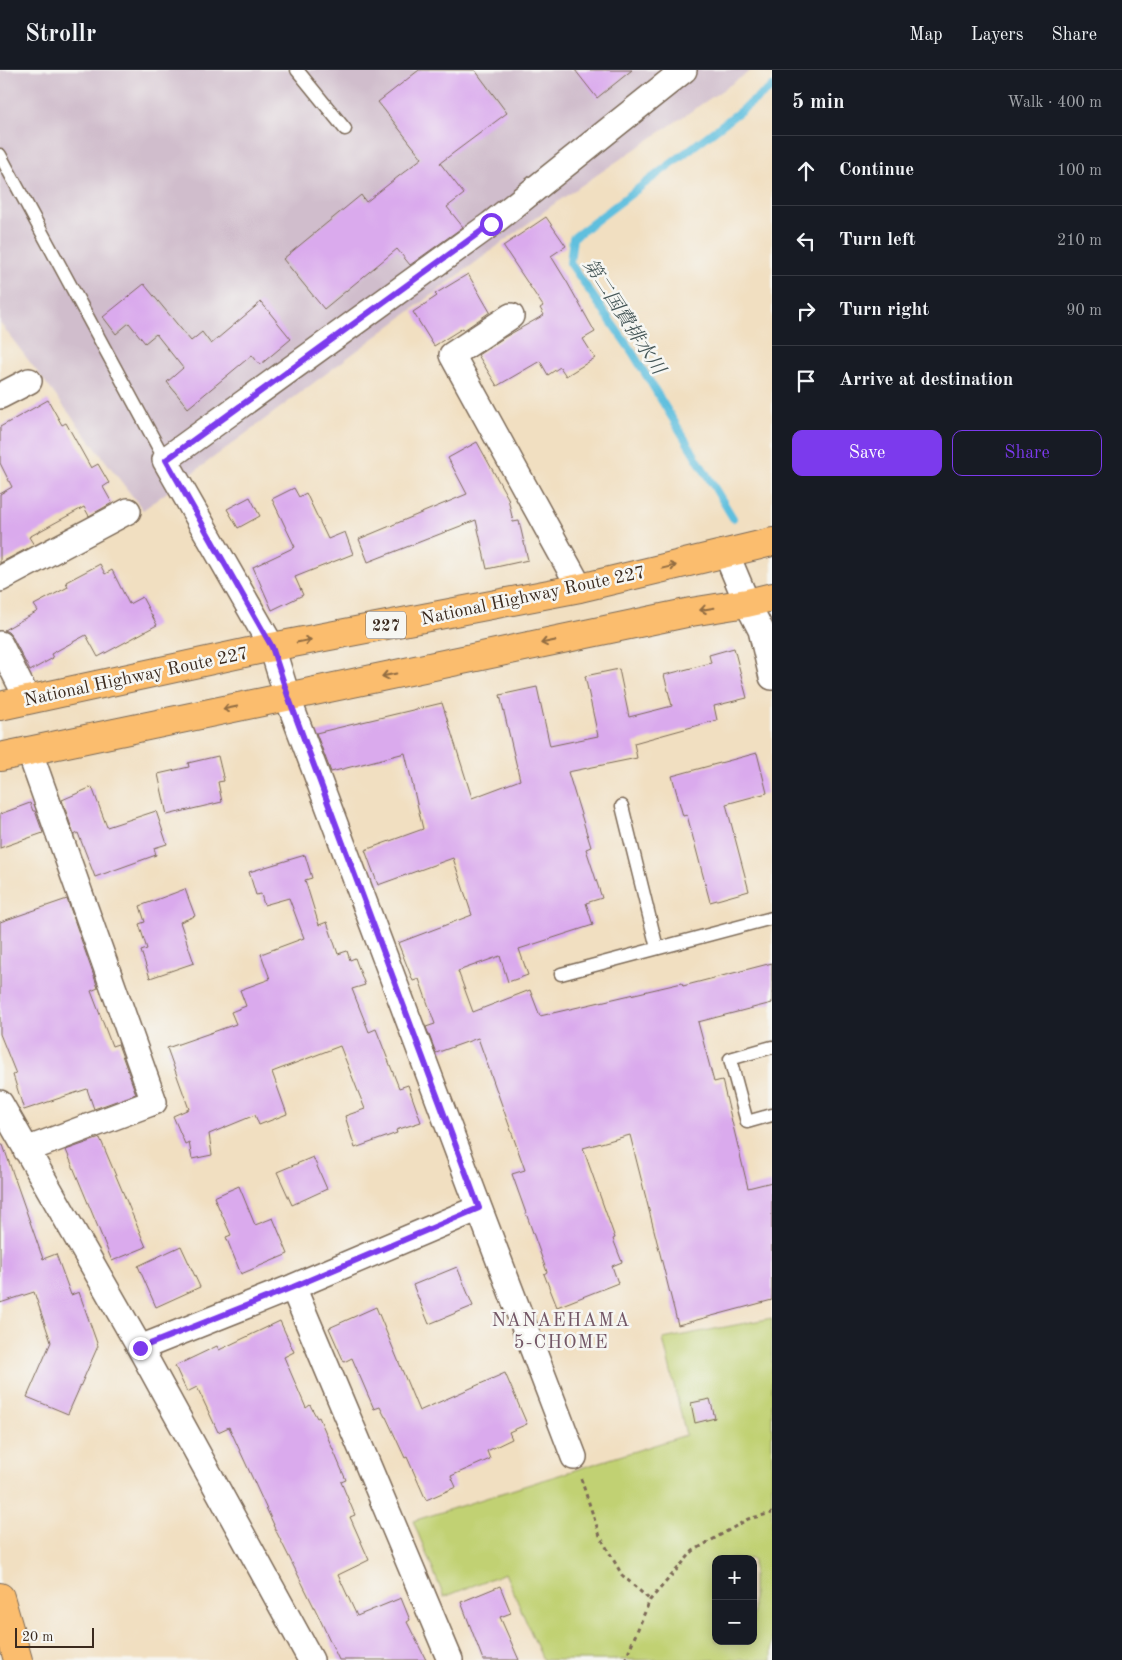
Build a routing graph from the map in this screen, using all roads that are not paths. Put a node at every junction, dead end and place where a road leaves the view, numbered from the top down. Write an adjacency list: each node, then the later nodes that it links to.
1 (297, 70): 3 (lane)
2 (684, 70): 8 (street)
3 (345, 129)
4 (0, 155): 8 (lane)
5 (511, 316): 13 (street)
6 (29, 381): 7 (street)
7 (0, 396)
8 (166, 460): 16 (street)
9 (128, 511): 12 (street)
10 (772, 542): 11 (main road, National Highway Route 227 / 227)
11 (726, 553): 13 (main road, National Highway Route 227 / 227, one-way to 11); 14 (street)
12 (0, 579)
13 (580, 588): 16 (main road, National Highway Route 227 / 227, one-way to 13)
14 (760, 600): 17 (street); 18 (main road, one-way to 18)
15 (0, 644): 19 (street)
16 (272, 647): 18 (street); 19 (main road, National Highway Route 227 / 227)
17 (772, 677)
18 (288, 696): 21 (main road, one-way to 21); 31 (street)
19 (28, 700): 20 (main road, National Highway Route 227 / 227)
20 (0, 706)
21 (29, 750): 22 (main road); 30 (street)
22 (0, 756)
23 (622, 806): 25 (lane)
24 (772, 918): 25 (lane)
25 (657, 948): 26 (lane)
26 (561, 974)
27 (772, 1047): 29 (lane)
28 (0, 1104): 30 (street)
29 (772, 1115)
30 (26, 1150): 33 (street)
31 (479, 1208): 32 (street); 34 (street)
32 (293, 1287): 33 (street); 38 (street)
33 (140, 1348): 37 (street)
34 (574, 1457)
35 (0, 1597): 36 (main road)
36 (18, 1660)
37 (311, 1660)
38 (450, 1660)

